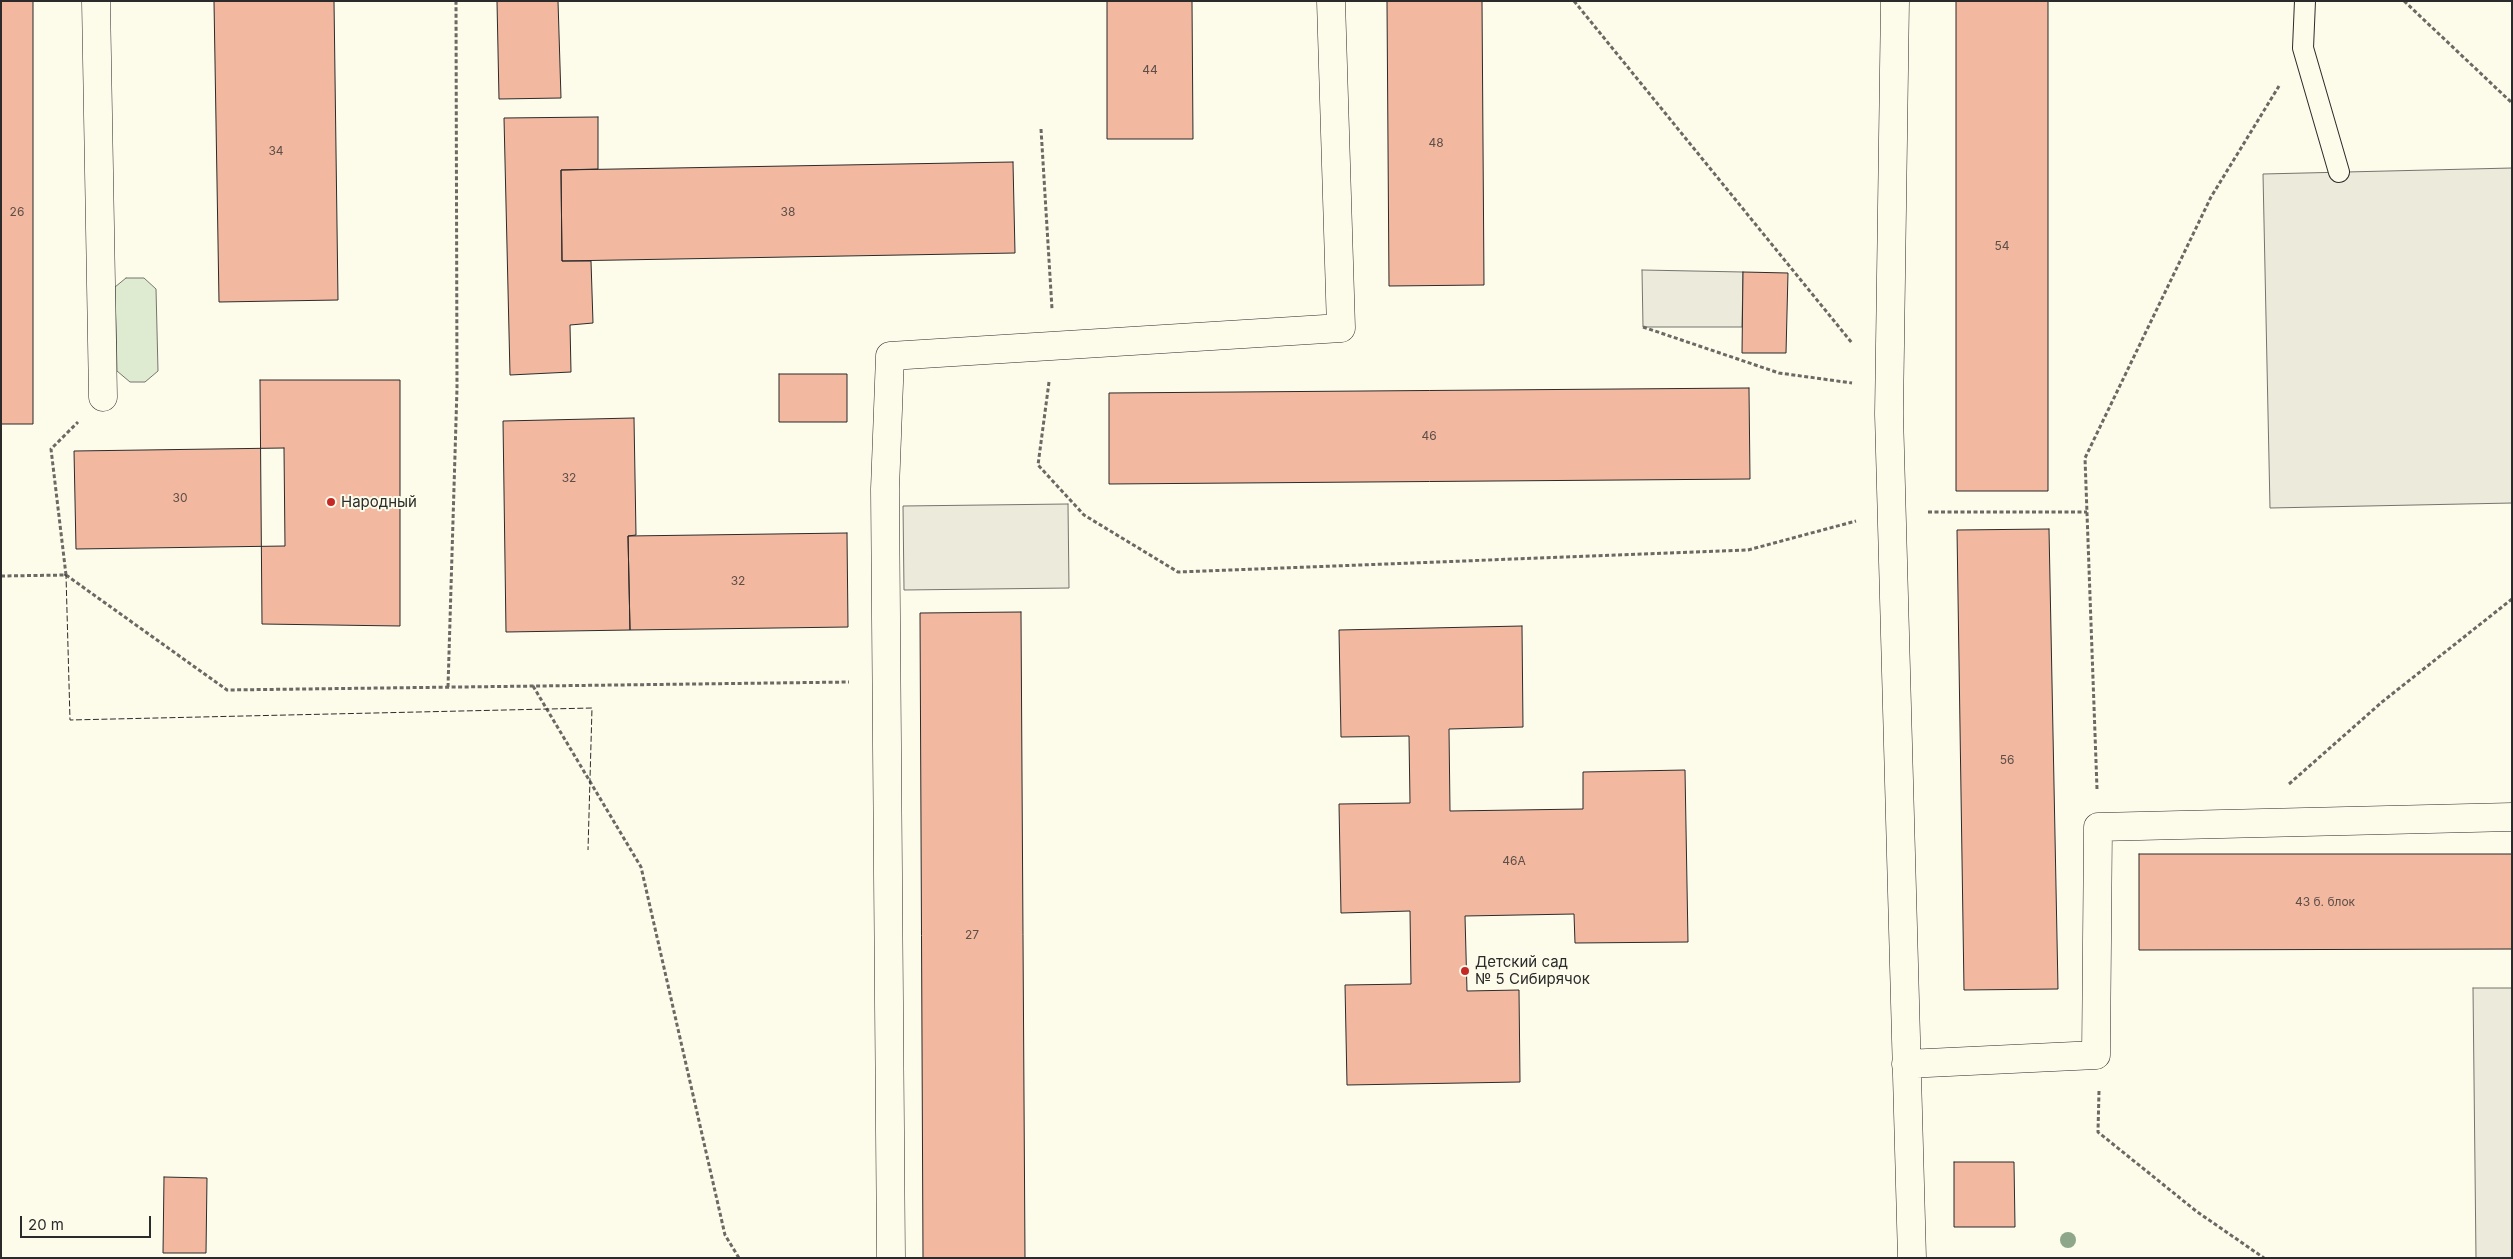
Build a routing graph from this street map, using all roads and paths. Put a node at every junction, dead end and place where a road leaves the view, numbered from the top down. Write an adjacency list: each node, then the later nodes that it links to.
1 (96, 1): 15 (street)
2 (456, 1): 23 (path)
3 (1331, 1): 13 (street)
4 (1574, 1): 14 (path)
5 (1895, 1): 14 (street)
6 (2305, 1): 8 (lane)
7 (2404, 1): 9 (path)
8 (2303, 48): 11 (lane); 17 (path)
9 (2512, 103)
10 (1041, 129): 13 (path)
11 (2339, 172)
12 (1643, 327): 14 (path)
13 (1054, 345): 16 (path); 21 (street)
14 (1889, 388): 16 (street)
15 (103, 397): 18 (path)
16 (1891, 512): 17 (path); 28 (street)
17 (2088, 512): 26 (path)
18 (66, 575): 19 (path); 23 (path)
19 (1, 576)
20 (2512, 599): 24 (path)
21 (887, 681): 22 (path); 30 (street)
22 (532, 686): 23 (path); 29 (path)
23 (448, 687)
24 (2287, 786)
25 (2512, 817): 26 (street)
26 (2098, 827): 27 (street)
27 (2096, 1055): 28 (street); 32 (path)
28 (1906, 1064): 31 (street)
29 (739, 1258)
30 (891, 1258)
31 (1912, 1258)
32 (2264, 1258)

